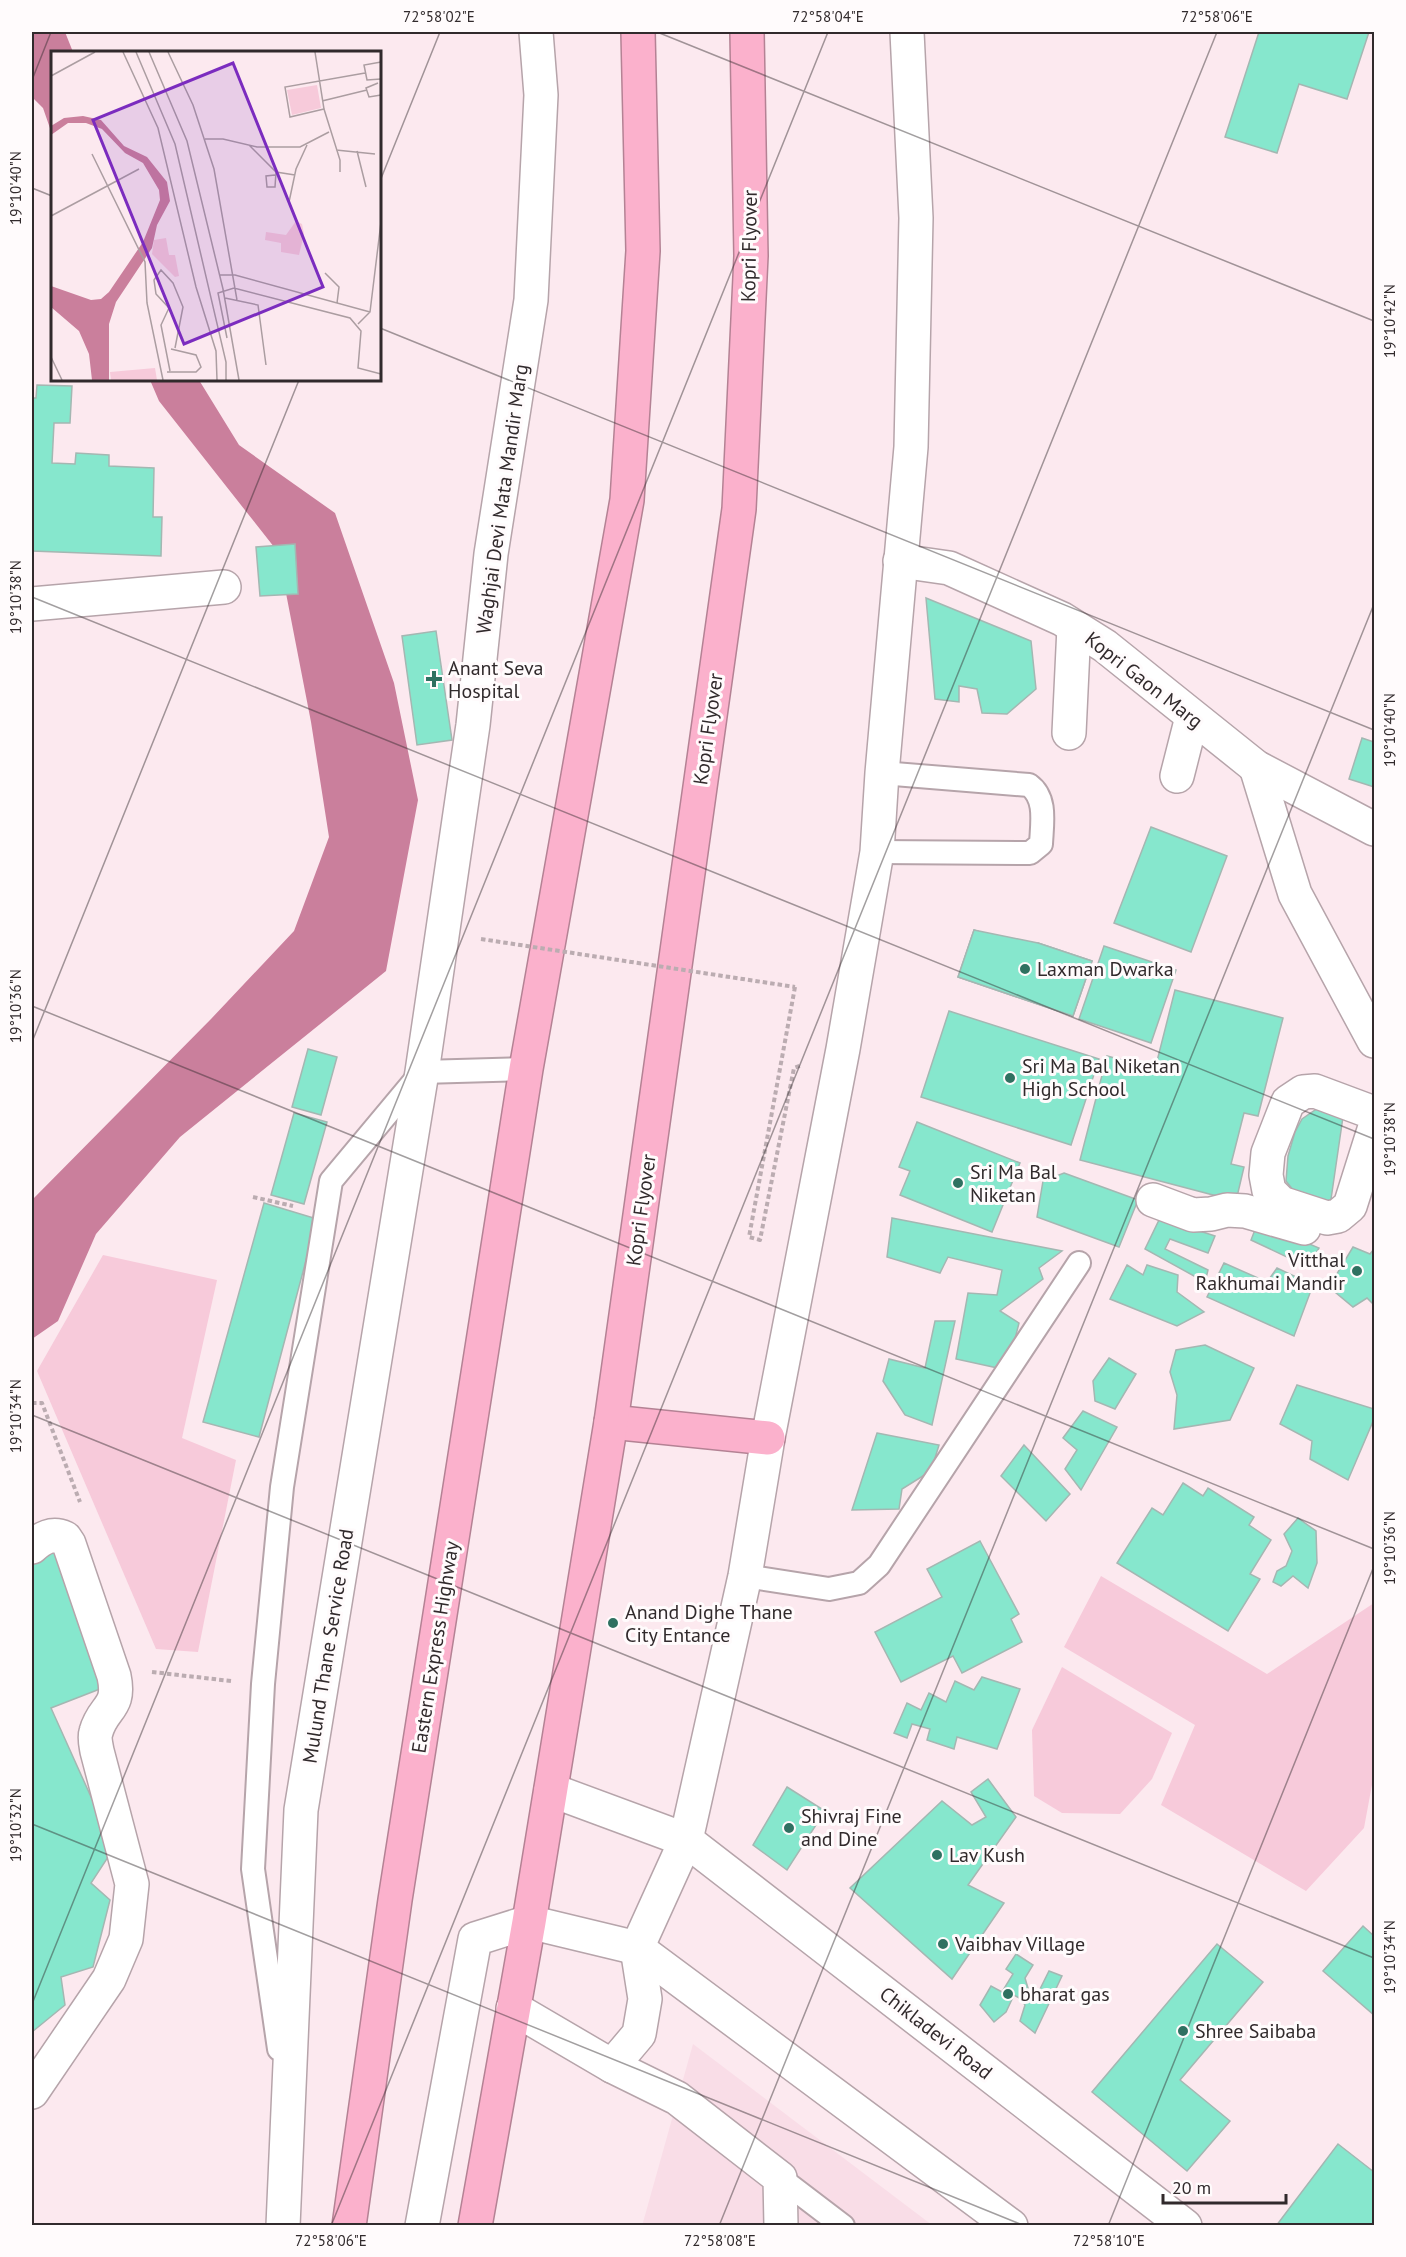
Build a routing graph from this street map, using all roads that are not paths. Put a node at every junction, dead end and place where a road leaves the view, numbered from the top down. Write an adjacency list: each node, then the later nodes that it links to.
1 (536, 32): 18 (street, Waghjai Devi Mata Mandir Marg)
2 (638, 32): 17 (highway)
3 (747, 32): 24 (highway, Kopri Flyover)
4 (907, 32): 5 (street)
5 (900, 561): 8 (street, Kopri Gaon Marg); 12 (street)
6 (224, 587): 7 (street)
7 (32, 604)
8 (1074, 627): 9 (street, Kopri Gaon Marg); 10 (street)
9 (1192, 717): 11 (street, Kopri Gaon Marg); 13 (street)
10 (1069, 733)
11 (1256, 767): 14 (street, Kopri Gaon Marg); 16 (street)
12 (882, 773): 15 (street); 15 (lane)
13 (1177, 776)
14 (1374, 829)
15 (877, 852): 25 (street)
16 (1374, 1041)
17 (526, 1069): 18 (lane); 38 (highway, Eastern Express Highway)
18 (422, 1072): 35 (street, Mulund Thane Service Road); 35 (lane)
19 (1374, 1113): 20 (street)
20 (1374, 1130)
21 (1374, 1191): 22 (street)
22 (1153, 1200)
23 (1079, 1263): 27 (lane)
24 (611, 1422): 25 (highway); 28 (highway)
25 (768, 1438): 27 (street)
26 (32, 1547): 34 (street)
27 (745, 1576): 29 (street)
28 (551, 1790): 29 (street, Chikladevi Road); 30 (highway)
29 (686, 1840): 31 (street); 44 (street, Chikladevi Road)
30 (529, 1922): 31 (street); 32 (highway); 39 (street)
31 (637, 1948): 33 (street); 43 (street)
32 (513, 2008): 33 (street); 40 (highway)
33 (612, 2066): 36 (street)
34 (32, 2092)
35 (289, 2119): 37 (street, Mulund Thane Service Road)
36 (780, 2178): 41 (street); 42 (lane)
37 (283, 2226)
38 (349, 2226)
39 (422, 2226)
40 (475, 2226)
41 (781, 2226)
42 (843, 2226)
43 (1011, 2226)
44 (1185, 2226)

